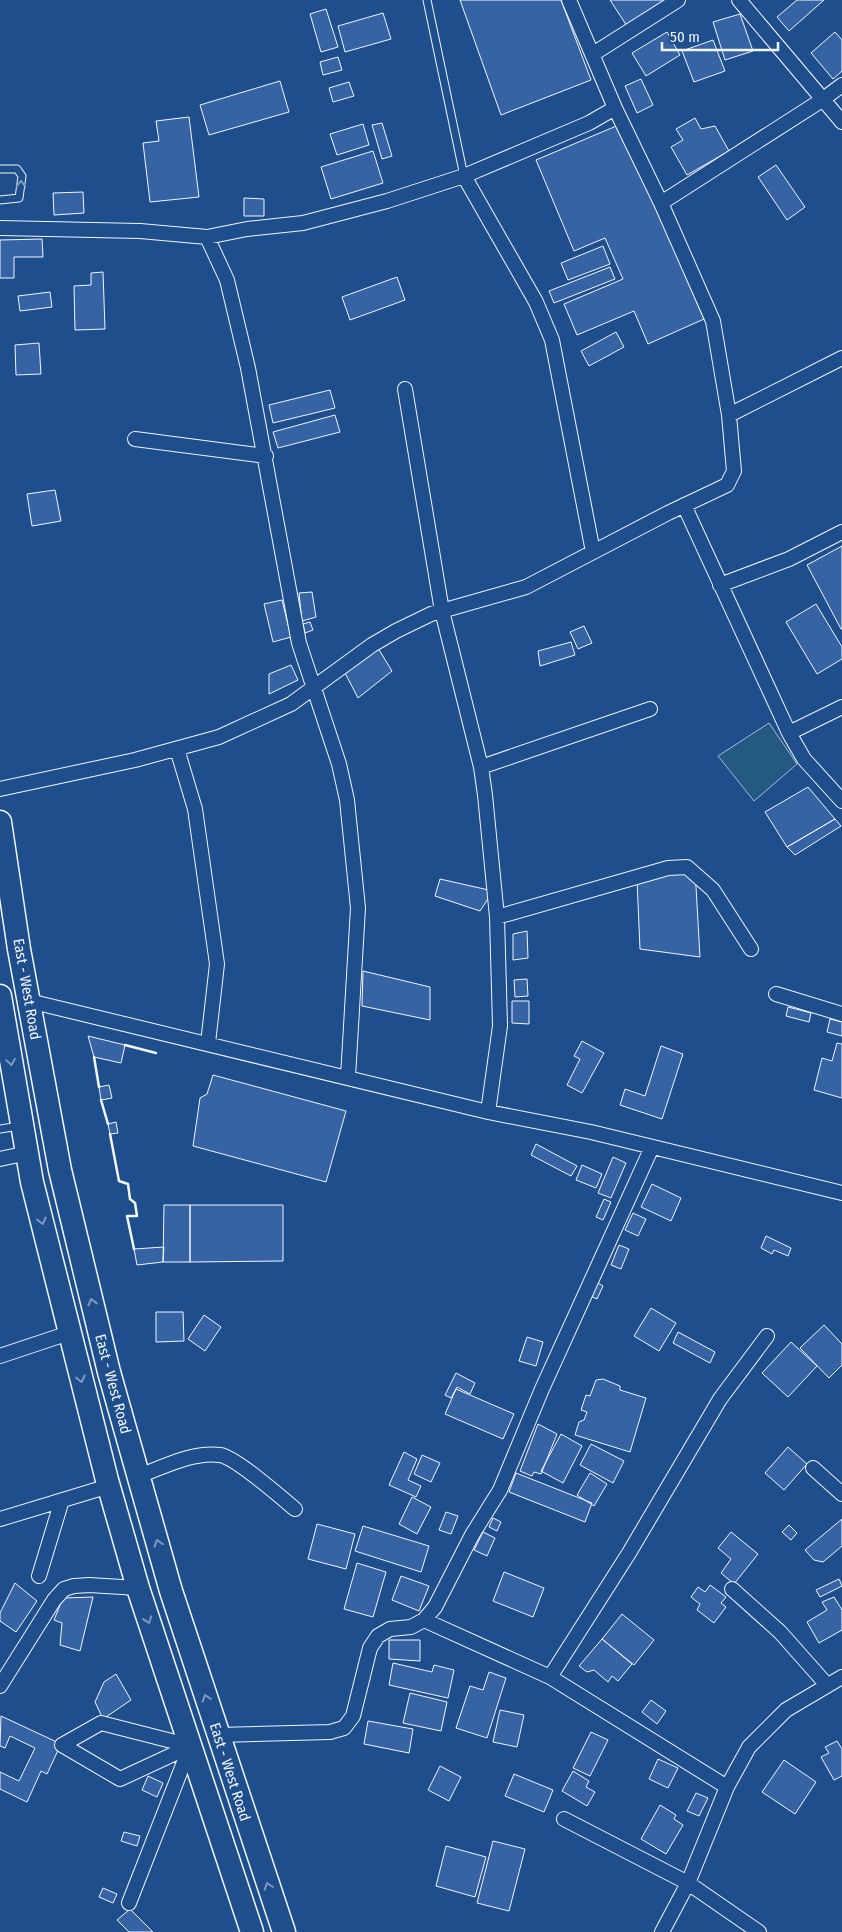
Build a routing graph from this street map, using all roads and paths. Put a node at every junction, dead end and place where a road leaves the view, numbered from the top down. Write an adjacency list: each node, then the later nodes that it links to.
1 (427, 0): 11 (lane)
2 (568, 0): 5 (street)
3 (678, 0): 5 (street)
4 (739, 0): 7 (street)
5 (593, 54): 8 (street)
6 (842, 85): 7 (street)
7 (822, 100): 9 (street); 13 (street)
8 (615, 108): 11 (street); 13 (street)
9 (842, 122)
10 (0, 168): 12 (lane, one-way to 10)
11 (464, 176): 15 (street); 23 (street)
12 (0, 200)
13 (661, 203): 18 (street)
14 (0, 228): 15 (street)
15 (207, 237): 20 (street)
16 (842, 358): 18 (street)
17 (405, 389): 25 (street)
18 (729, 415): 21 (street)
19 (135, 439): 20 (street)
20 (266, 456): 26 (street)
21 (684, 505): 23 (street); 24 (street)
22 (842, 532): 24 (street)
23 (593, 552): 25 (street)
24 (720, 585): 29 (street)
25 (442, 611): 26 (street); 31 (street)
26 (312, 689): 30 (street); 42 (street)
27 (842, 707): 29 (street)
28 (650, 709): 31 (street)
29 (789, 733): 33 (street)
30 (177, 749): 32 (street); 41 (street)
31 (481, 767): 35 (street)
32 (0, 789)
33 (842, 801)
34 (0, 822): 38 (main road, East - West Road)
35 (497, 917): 36 (street); 43 (street)
36 (751, 949)
37 (776, 994): 40 (street)
38 (29, 1001): 41 (street); 54 (main road, East - West Road, one-way to 38)
39 (1, 1005): 44 (main road, East - West Road, one-way to 44)
40 (842, 1014)
41 (208, 1043): 42 (street)
42 (348, 1077): 43 (street)
43 (488, 1112): 46 (street)
44 (23, 1126): 45 (lane); 47 (main road, East - West Road)
45 (0, 1129)
46 (652, 1147): 49 (street); 63 (street)
47 (28, 1153): 48 (street); 50 (main road, East - West Road, one-way to 50)
48 (0, 1159)
49 (842, 1193)
50 (70, 1333): 52 (street); 55 (main road, East - West Road, one-way to 55)
51 (767, 1336): 64 (street)
52 (0, 1356)
53 (813, 1468): 56 (street)
54 (139, 1476): 58 (street); 68 (main road, East - West Road, one-way to 54)
55 (109, 1486): 57 (street); 61 (main road, East - West Road)
56 (842, 1494)
57 (62, 1500): 59 (street); 60 (street)
58 (295, 1509)
59 (0, 1519)
60 (39, 1576)
61 (138, 1588): 67 (street); 69 (main road, East - West Road, one-way to 69)
62 (732, 1589): 66 (street)
63 (424, 1620): 64 (street); 68 (street)
64 (550, 1677): 70 (street)
65 (842, 1677): 66 (street)
66 (827, 1685): 70 (street)
67 (0, 1686)
68 (218, 1735): 75 (main road, East - West Road, one-way to 68)
69 (191, 1746): 69 (street); 73 (street); 74 (main road, East - West Road)
70 (727, 1787): 72 (street)
71 (564, 1819): 72 (street)
72 (688, 1883): 76 (street); 77 (street)
73 (129, 1903)
74 (252, 1932)
75 (284, 1932)
76 (662, 1932)
77 (759, 1932)

